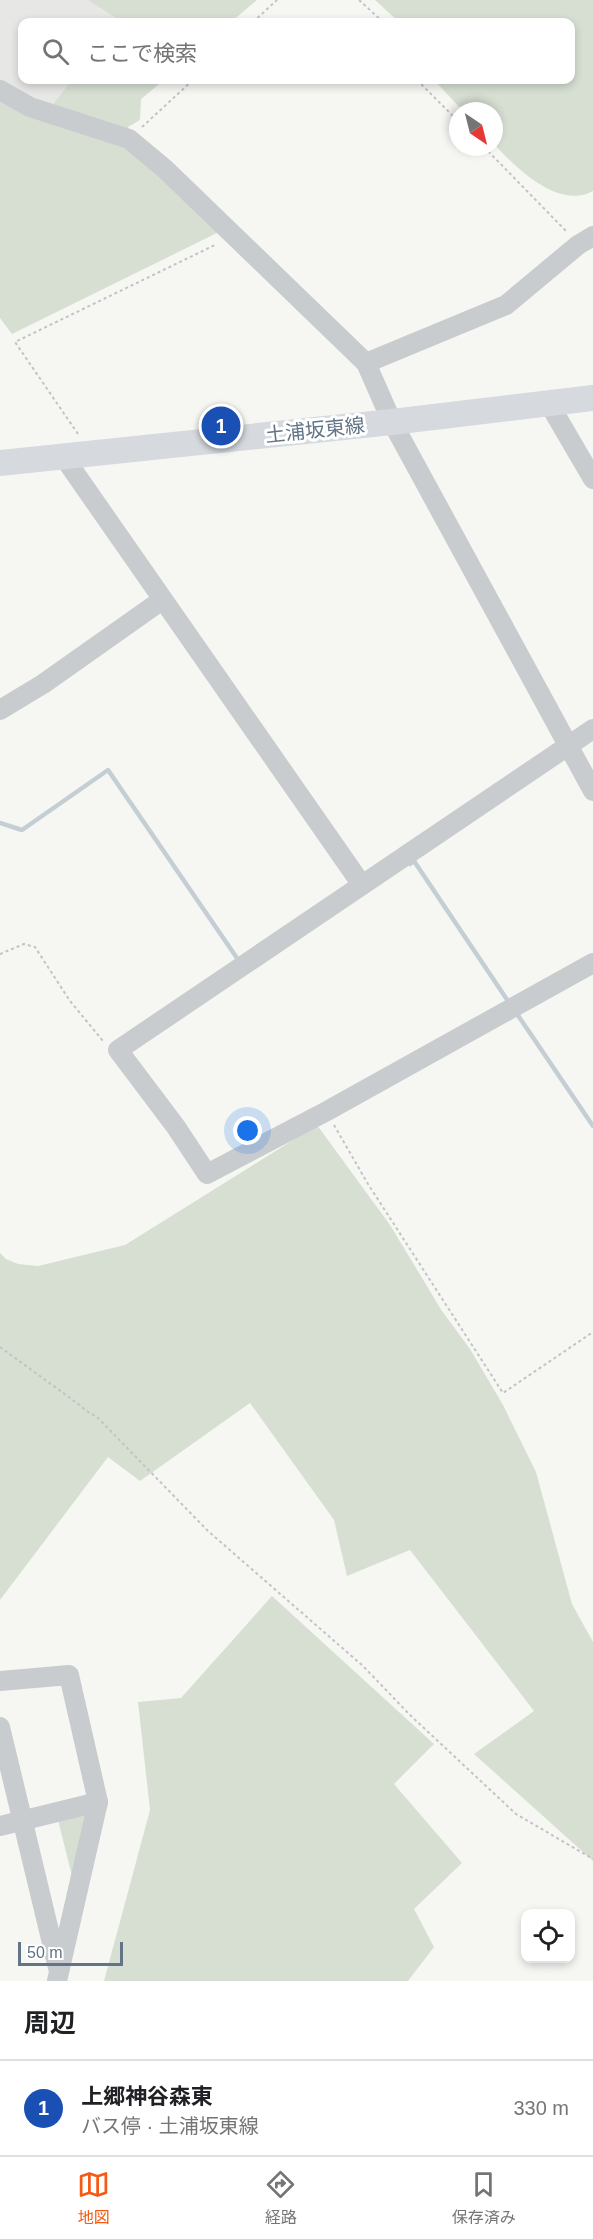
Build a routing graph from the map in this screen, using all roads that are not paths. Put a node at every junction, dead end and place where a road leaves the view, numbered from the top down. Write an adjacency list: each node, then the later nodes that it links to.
1 (0, 90): 3 (street)
2 (586, 241): 3 (street)
3 (366, 363): 6 (street)
4 (593, 398): 5 (main road, 土浦坂東線)
5 (548, 402): 6 (main road, 土浦坂東線); 9 (street)
6 (392, 422): 7 (main road, 土浦坂東線); 13 (street)
7 (63, 456): 8 (main road, 土浦坂東線); 10 (street)
8 (0, 463)
9 (593, 479)
10 (162, 600): 11 (street); 15 (street)
11 (0, 710)
12 (593, 729): 13 (street)
13 (569, 745): 14 (street); 15 (street)
14 (593, 791)
15 (362, 885): 16 (street)
16 (593, 963)
17 (0, 1681): 19 (street)
18 (0, 1727): 20 (street)
19 (98, 1802): 20 (street); 22 (street)
20 (21, 1821): 21 (street); 22 (street)
21 (0, 1826)
22 (58, 1978)

